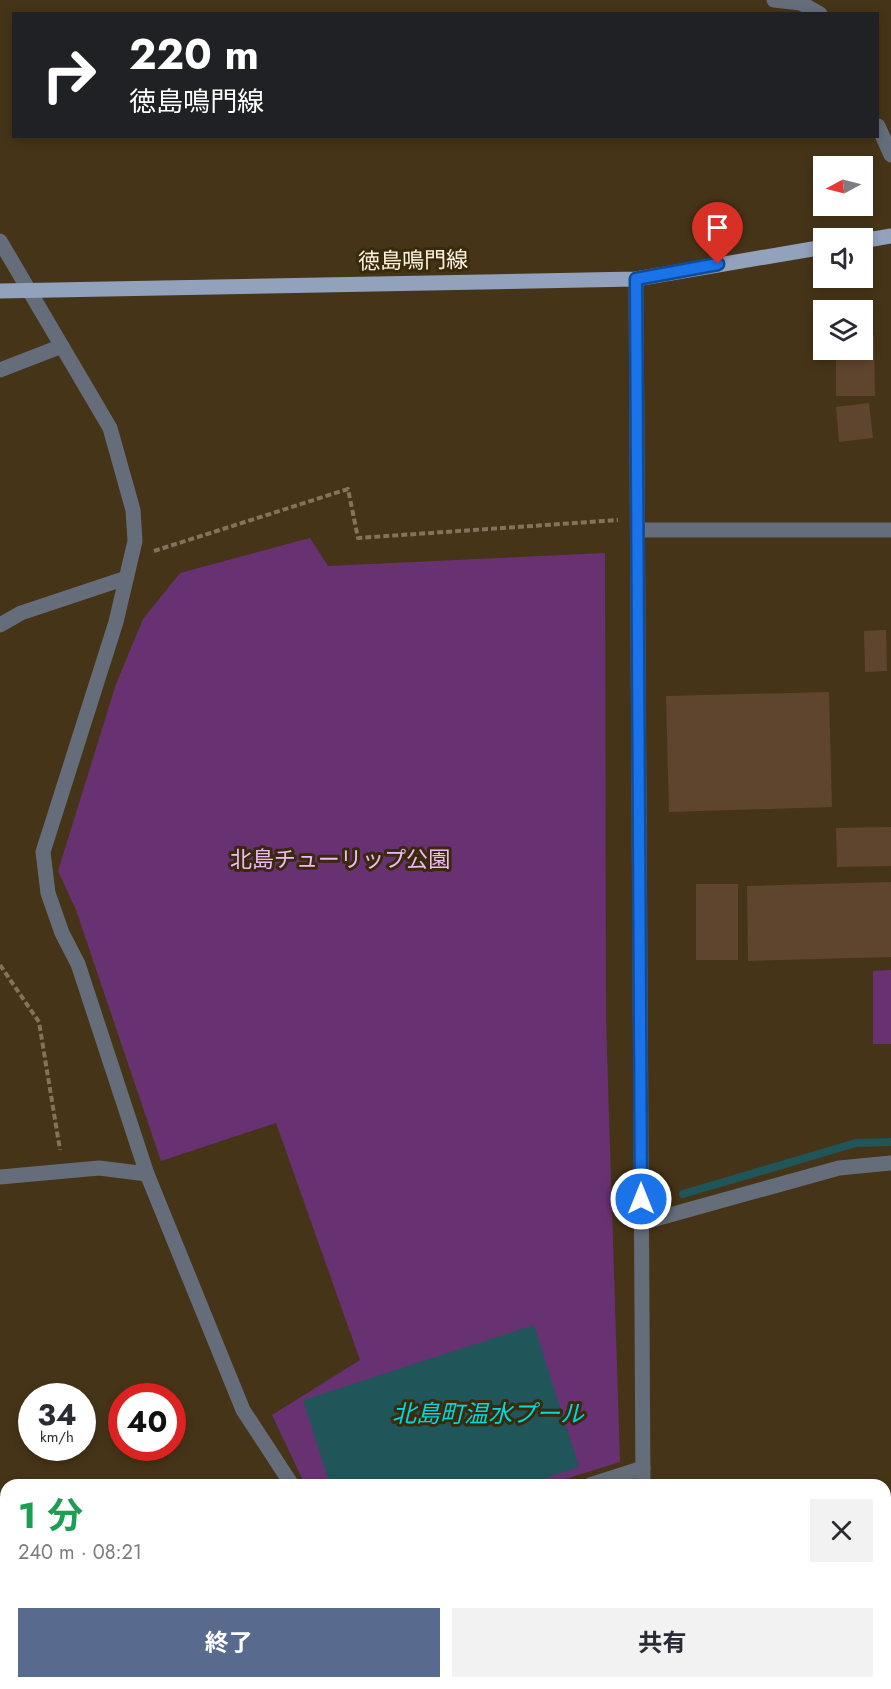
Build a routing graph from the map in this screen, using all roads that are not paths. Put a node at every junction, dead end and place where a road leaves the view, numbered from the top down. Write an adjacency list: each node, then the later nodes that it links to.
1 (774, 0): 2 (street)
2 (817, 12)
3 (879, 128): 4 (street)
4 (891, 155)
5 (891, 236): 6 (main road)
6 (873, 239)
7 (0, 241): 10 (street)
8 (813, 249): 9 (main road, 徳島鳴門線)
9 (636, 279): 10 (main road, 徳島鳴門線); 14 (street)
10 (29, 290): 11 (main road, 徳島鳴門線); 12 (street)
11 (0, 291)
12 (62, 346): 13 (street); 16 (street)
13 (0, 370)
14 (638, 524): 15 (street); 21 (street)
15 (891, 530)
16 (126, 578): 17 (street); 19 (street)
17 (0, 625)
18 (891, 1163): 21 (street)
19 (147, 1174): 20 (street); 23 (street)
20 (0, 1178)
21 (641, 1223): 22 (street)
22 (643, 1468): 24 (street); 25 (street)
23 (288, 1479)
24 (609, 1479)
25 (643, 1479)

